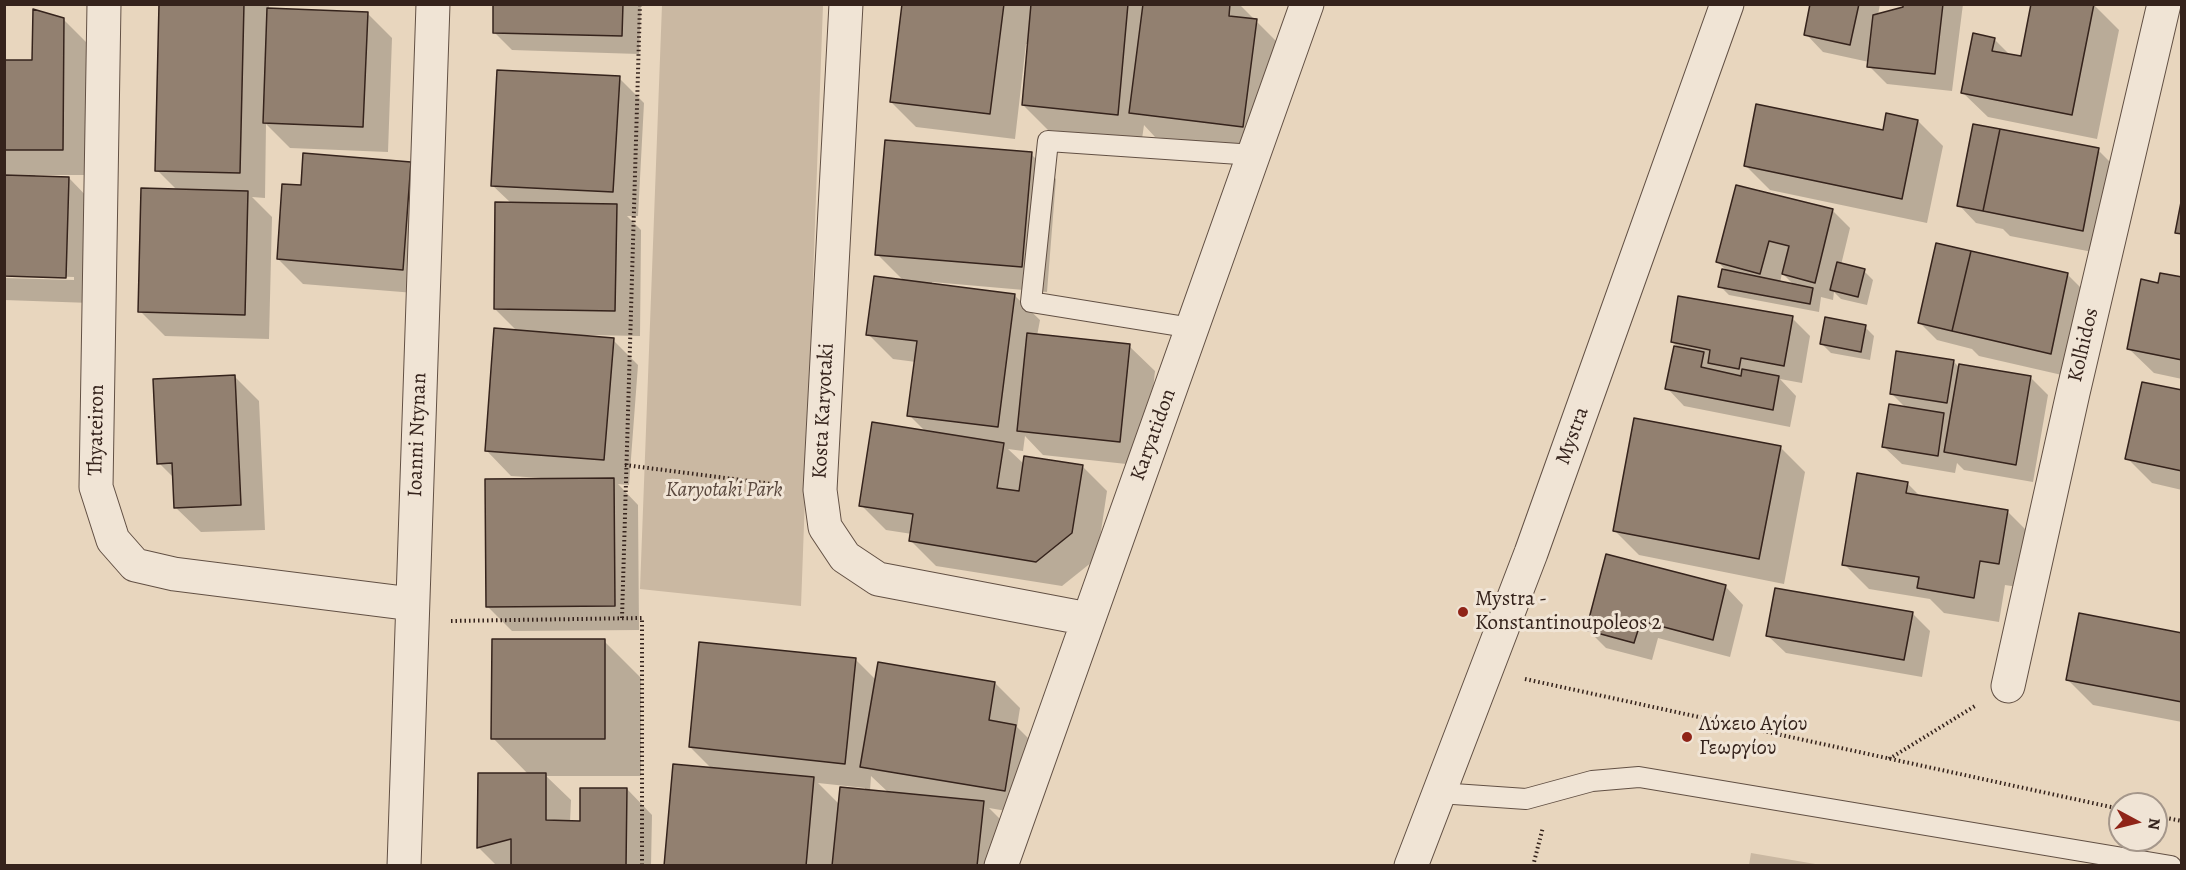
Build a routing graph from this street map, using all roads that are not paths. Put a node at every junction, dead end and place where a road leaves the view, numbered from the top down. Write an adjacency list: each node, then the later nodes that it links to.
1 (104, 4): 9 (street, Thyateiron)
2 (433, 4): 9 (street, Ioanni Ntynan)
3 (846, 4): 10 (street, Kosta Karyotaki)
4 (1307, 4): 7 (street, Karyatidon)
5 (1727, 4): 12 (street, Mystra)
6 (2164, 4): 11 (street, Kolhidos)
7 (1254, 155): 8 (street, Karyatidon); 8 (lane)
8 (1192, 328): 10 (street, Karyatidon)
9 (412, 612): 13 (street, Ioanni Ntynan)
10 (1089, 619): 14 (street, Karyatidon)
11 (2008, 686)
12 (1439, 793): 15 (street, Mystra); 16 (lane)
13 (404, 866)
14 (1000, 866)
15 (1411, 866)
16 (2171, 866)

